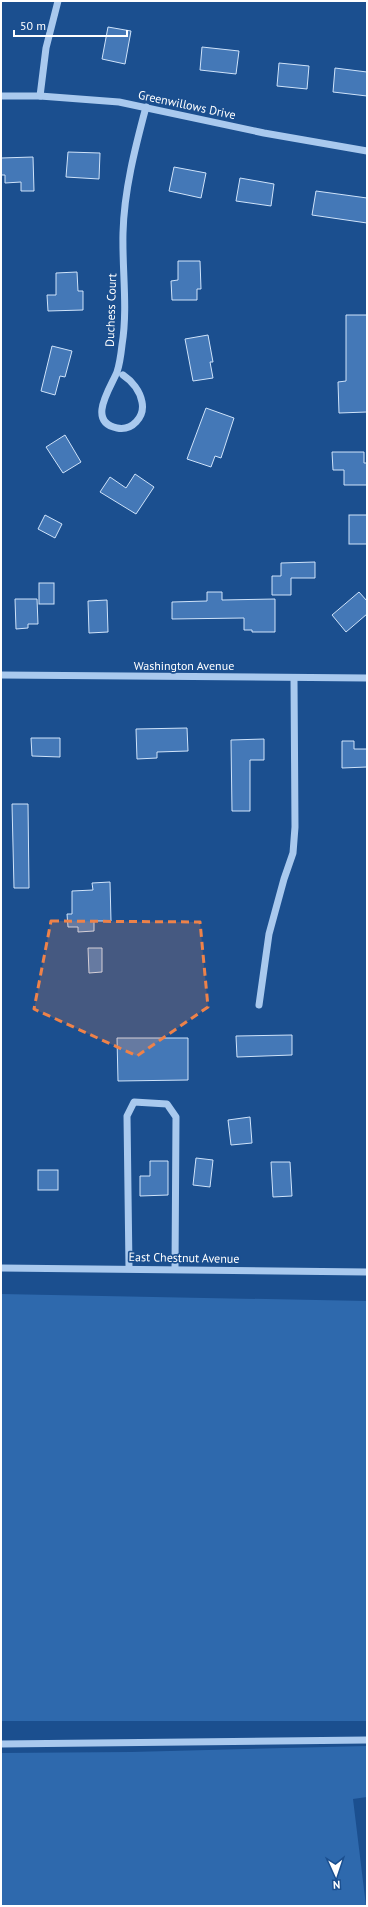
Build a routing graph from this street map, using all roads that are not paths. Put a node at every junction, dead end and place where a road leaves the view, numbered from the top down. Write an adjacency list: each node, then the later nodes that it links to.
1 (58, 1): 3 (street)
2 (1, 96): 3 (street, Greenwillows Drive)
3 (40, 96): 4 (street, Greenwillows Drive)
4 (146, 108): 5 (street, Greenwillows Drive); 6 (street, Duchess Court)
5 (367, 151)
6 (123, 375)
7 (1, 675): 8 (street, Washington Avenue)
8 (294, 678): 9 (street, Washington Avenue); 10 (street)
9 (367, 678)
10 (259, 1005)
11 (1, 1268): 12 (street, East Chestnut Avenue)
12 (129, 1268): 13 (street, East Chestnut Avenue); 13 (street)
13 (175, 1269): 14 (street, East Chestnut Avenue)
14 (367, 1272)
15 (367, 1740): 16 (street)
16 (1, 1744)

